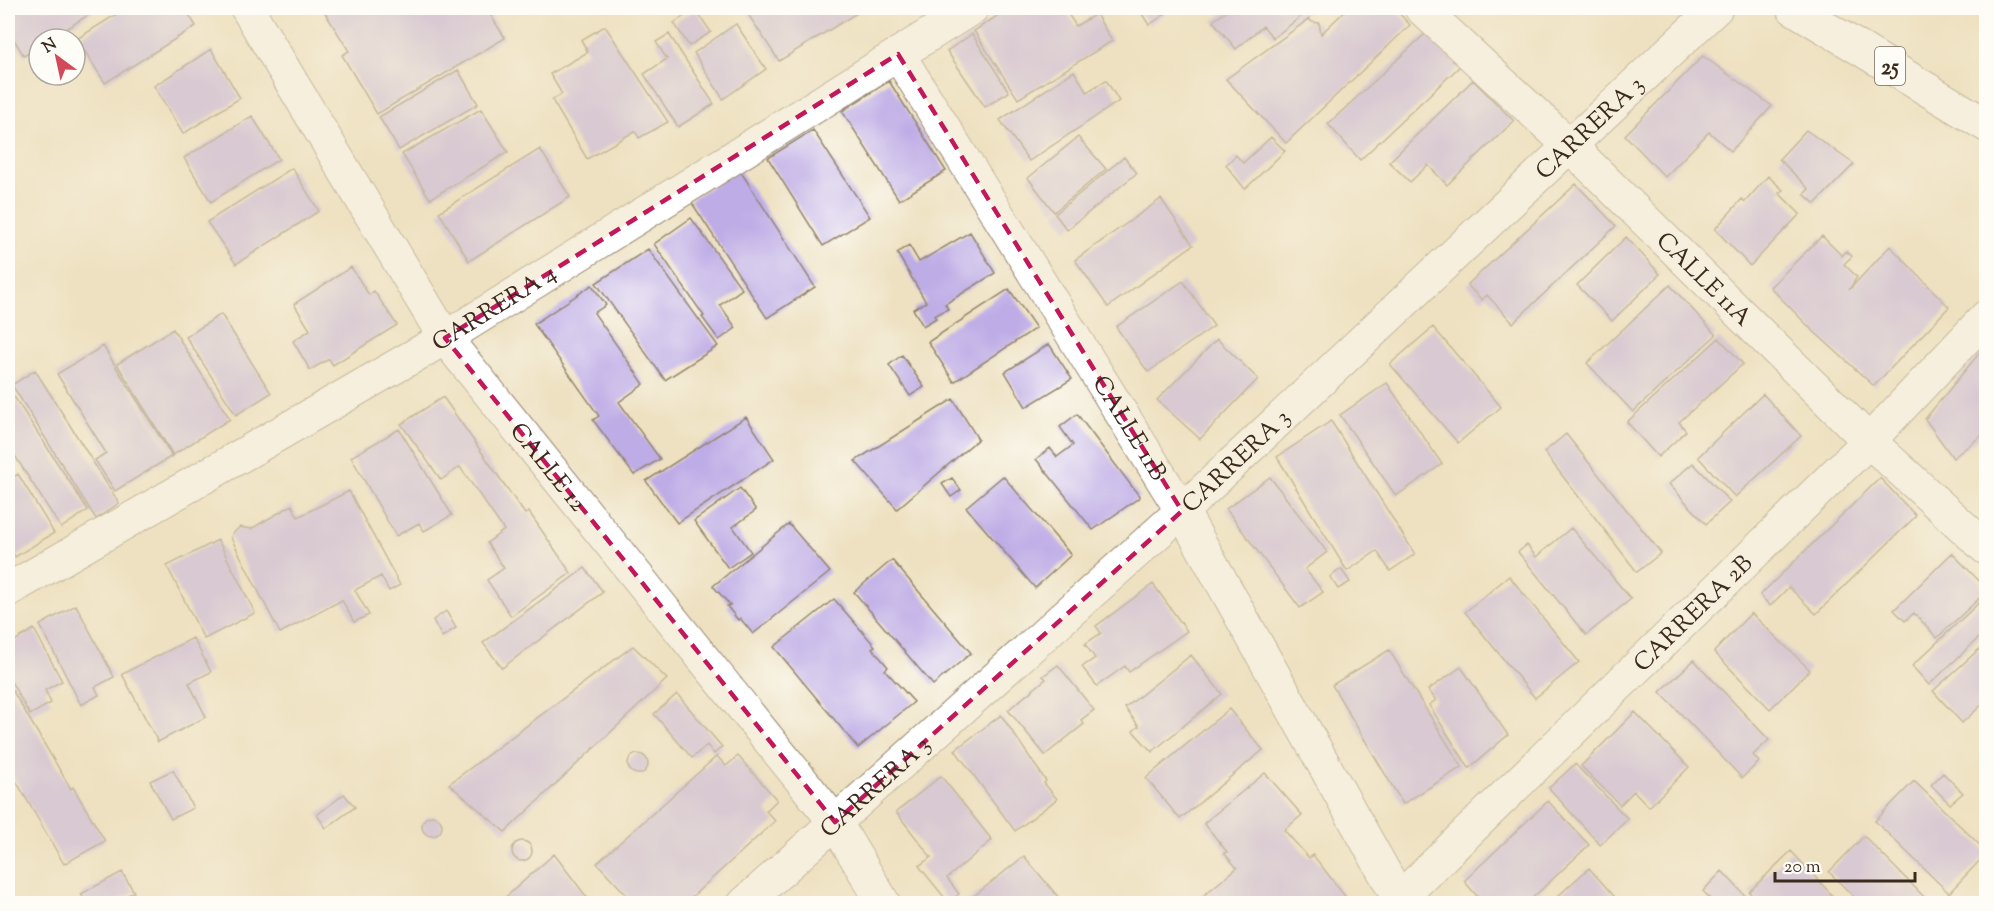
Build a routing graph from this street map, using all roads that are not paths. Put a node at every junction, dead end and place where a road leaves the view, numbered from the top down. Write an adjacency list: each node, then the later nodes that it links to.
1 (247, 8): 10 (street, CALLE 12)
2 (972, 8): 6 (street, CARRERA 4)
3 (1421, 8): 8 (street, CALLE 11A)
4 (1716, 8): 8 (street, CARRERA 3)
5 (1793, 8): 7 (street, 25)
6 (898, 54): 10 (street, CARRERA 4); 12 (street, CALLE 11B)
7 (1986, 125)
8 (1569, 145): 11 (street, CALLE 11A); 12 (street, CARRERA 3)
9 (1986, 317): 11 (street, CARRERA 2B)
10 (445, 338): 14 (street, CARRERA 4); 15 (street, CALLE 12)
11 (1869, 441): 13 (street, CALLE 11A); 16 (street, CARRERA 2B)
12 (1182, 511): 15 (street, CARRERA 3); 16 (street, CALLE 11B)
13 (1986, 549)
14 (8, 590)
15 (835, 822): 17 (street, CARRERA 3); 18 (street, CALLE 12)
16 (1398, 902)
17 (744, 903)
18 (884, 903)

